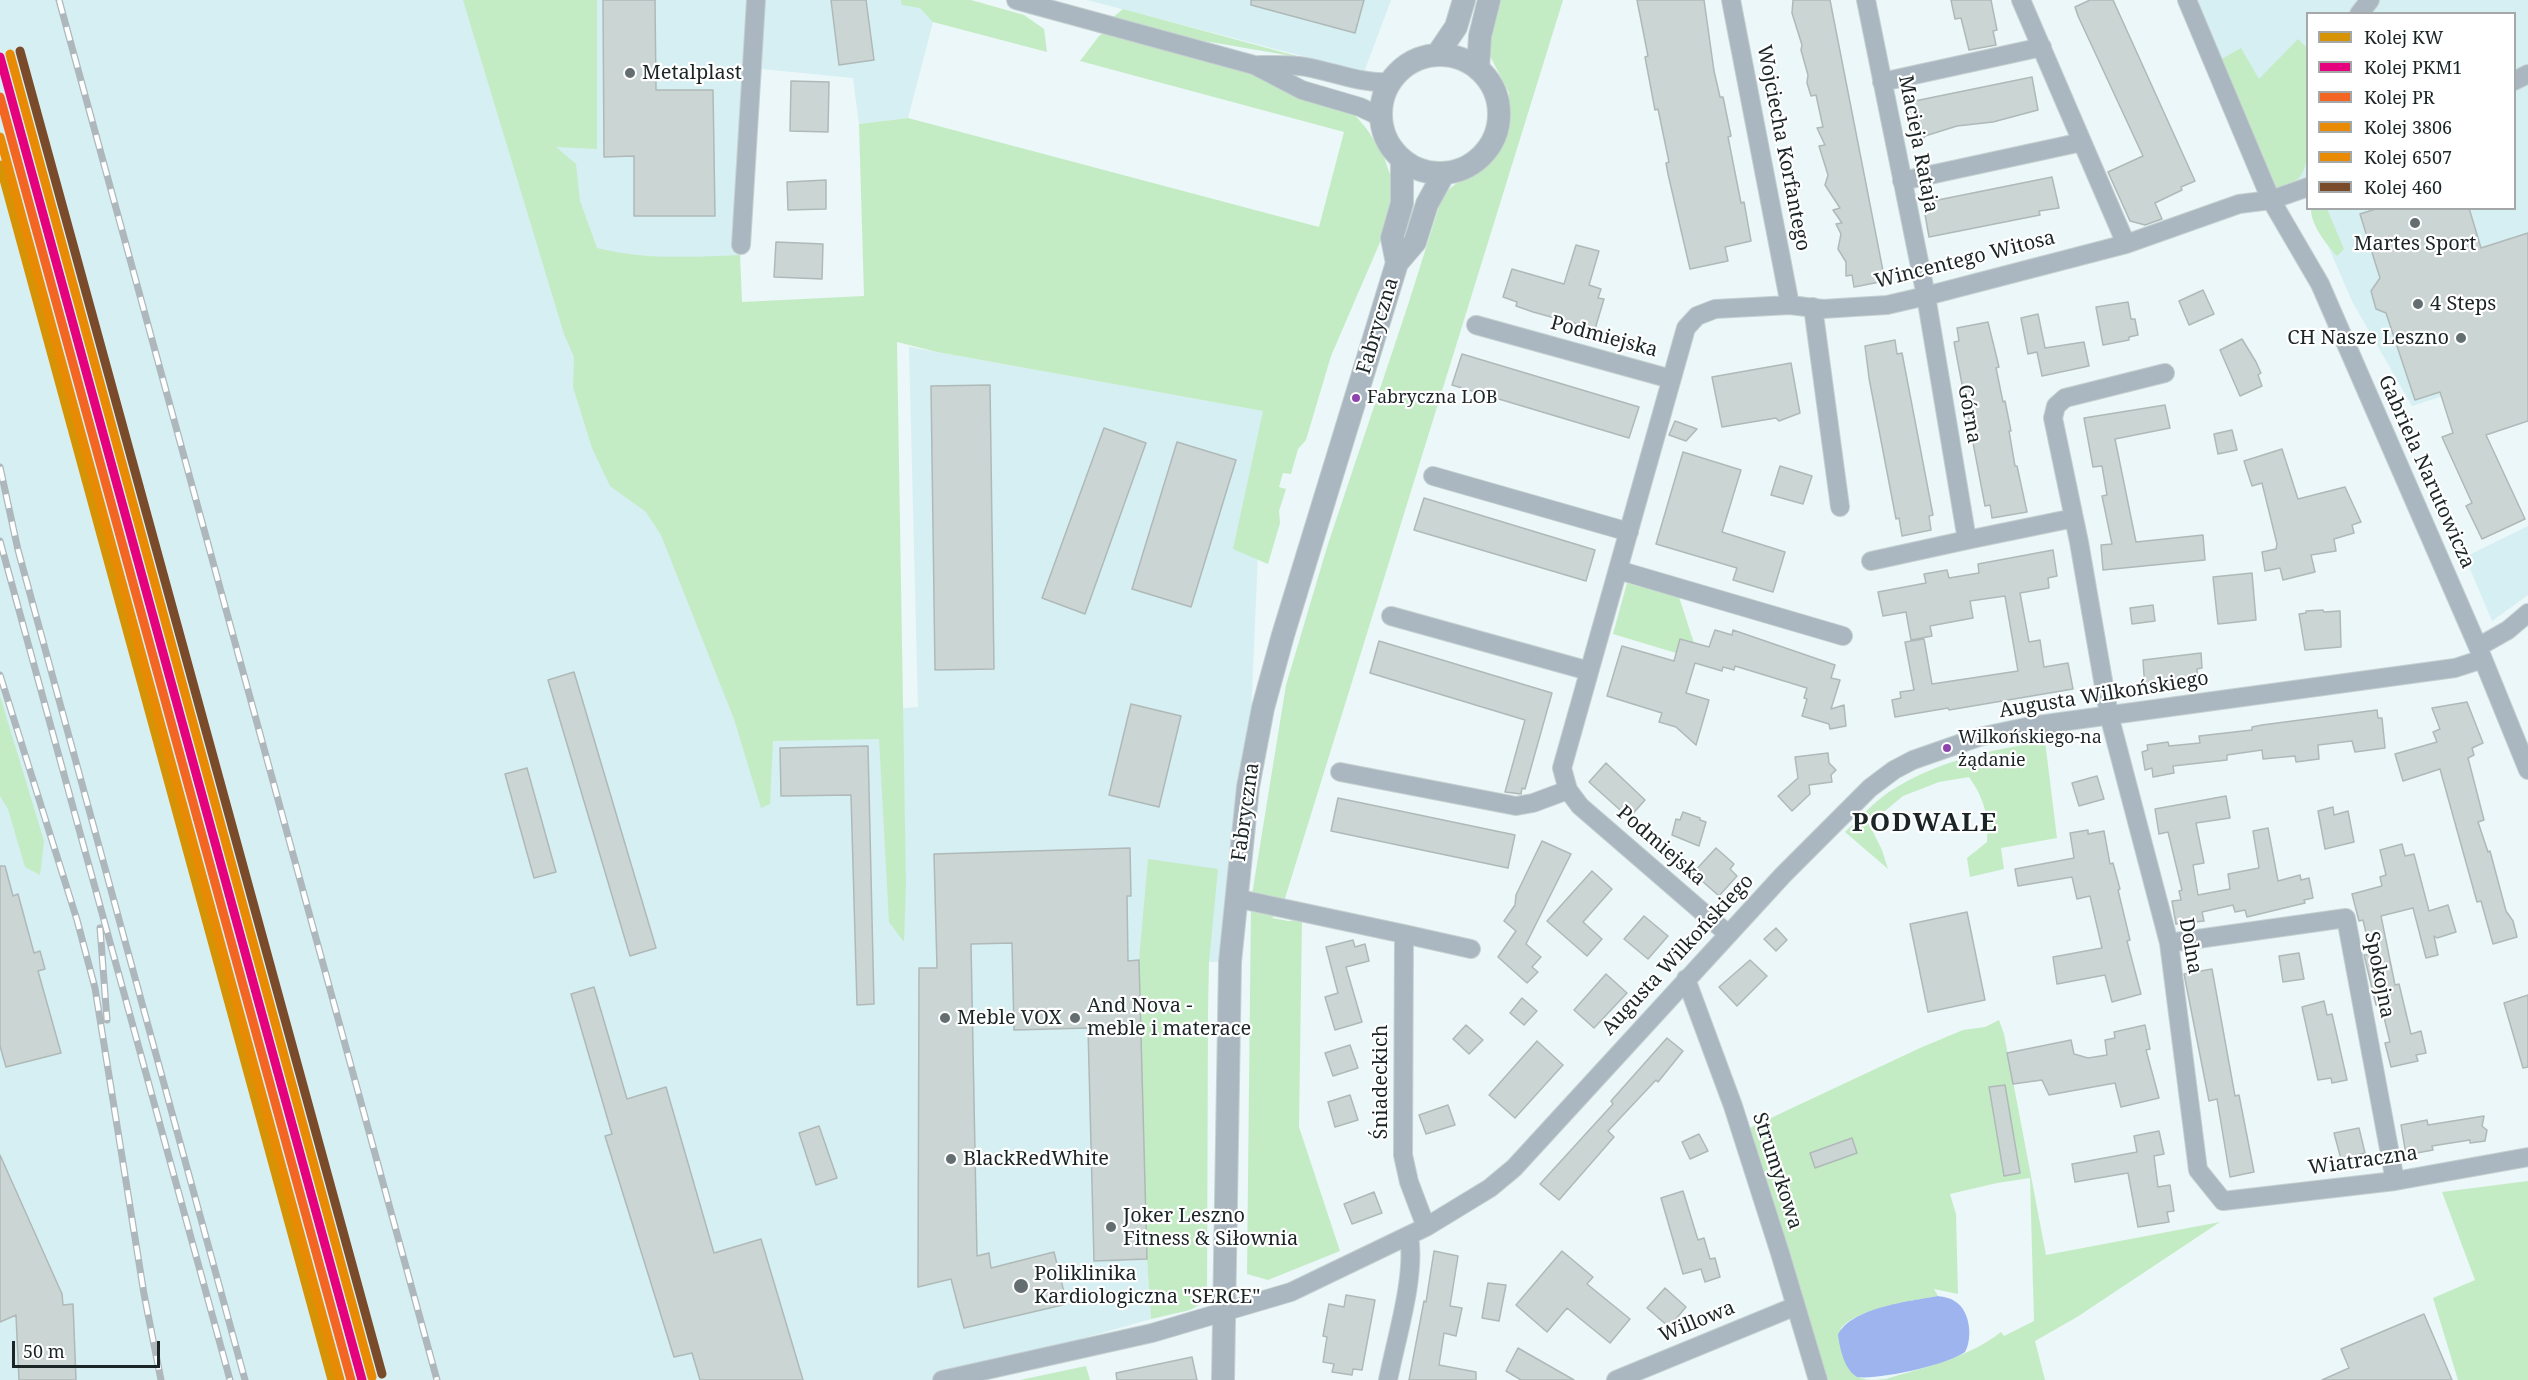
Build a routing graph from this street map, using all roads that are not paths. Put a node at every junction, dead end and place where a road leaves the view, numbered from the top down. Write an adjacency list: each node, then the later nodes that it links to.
1 (756, 0): 27 (street)
2 (1016, 0): 13 (street)
3 (1464, 0): 12 (street)
4 (1489, 0): 14 (street)
5 (1731, 0): 30 (street, Wojciecha Korfantego)
6 (1866, 0): 16 (street, Macieja Rataja)
7 (2021, 0): 11 (street)
8 (2187, 0): 25 (street, Gabriela Narutowicza)
9 (2370, 0): 10 (street)
10 (2361, 12)
11 (2042, 47): 16 (street); 18 (street)
12 (1437, 55): 14 (street); 15 (street)
13 (1254, 65): 15 (street); 17 (street)
14 (1478, 69): 20 (street)
15 (1390, 82): 17 (street)
16 (1882, 82): 22 (street, Macieja Rataja)
17 (1381, 117): 19 (street)
18 (2082, 142): 22 (street); 26 (street)
19 (1402, 160): 20 (street); 28 (street, Fabryczna)
20 (1444, 173): 28 (street, Fabryczna)
21 (2306, 177): 24 (street)
22 (1902, 181): 29 (street, Macieja Rataja)
23 (2306, 187): 24 (street)
24 (2290, 193): 25 (street, Wincentego Witosa)
25 (2271, 200): 26 (street, Wincentego Witosa); 45 (street, Gabriela Narutowicza)
26 (2126, 244): 29 (street, Wincentego Witosa)
27 (741, 245)
28 (1397, 263): 51 (street, Fabryczna)
29 (1926, 296): 31 (street, Wincentego Witosa); 39 (street, Górna)
30 (1790, 305): 31 (street, Wincentego Witosa); 34 (street, Wincentego Witosa)
31 (1814, 307): 36 (street)
32 (1476, 325): 34 (street, Podmiejska)
33 (2165, 374): 37 (street)
34 (1671, 379): 38 (street, Podmiejska)
35 (1433, 476): 38 (street)
36 (1840, 507)
37 (2074, 518): 39 (street); 47 (street)
38 (1629, 532): 41 (street, Podmiejska)
39 (1968, 540): 40 (street)
40 (1871, 561)
41 (1618, 570): 44 (street); 46 (street, Podmiejska)
42 (2528, 613): 45 (street, Augusta Wilkońskiego)
43 (1392, 616): 46 (street)
44 (1843, 636)
45 (2480, 653): 47 (street, Augusta Wilkońskiego); 48 (street, Gabriela Narutowicza)
46 (1588, 671): 50 (street, Podmiejska)
47 (2109, 715): 53 (street, Augusta Wilkońskiego); 54 (street, Dolna)
48 (2528, 770)
49 (1340, 772): 50 (street)
50 (1568, 790): 53 (street, Podmiejska)
51 (1235, 898): 52 (street); 63 (street, Fabryczna)
52 (1404, 934): 55 (street); 60 (street, Śniadeckich)
53 (1728, 934): 56 (street, Augusta Wilkońskiego)
54 (2169, 944): 58 (street, Spokojna); 59 (street, Dolna)
55 (1471, 949)
56 (1686, 980): 60 (street, Augusta Wilkońskiego); 62 (street, Strumykowa)
57 (2528, 1157): 58 (street, Wiatraczna)
58 (2395, 1181): 59 (street, Wiatraczna)
59 (2210, 1186)
60 (1426, 1227): 61 (street, Augusta Wilkońskiego)
61 (1409, 1236): 63 (street, Augusta Wilkońskiego); 66 (street)
62 (1796, 1306): 67 (street, Willowa); 68 (street, Strumykowa)
63 (1225, 1313): 64 (street, Augusta Wilkońskiego); 65 (street, Fabryczna)
64 (942, 1380)
65 (1223, 1380)
66 (1388, 1380)
67 (1616, 1380)
68 (1818, 1380)

